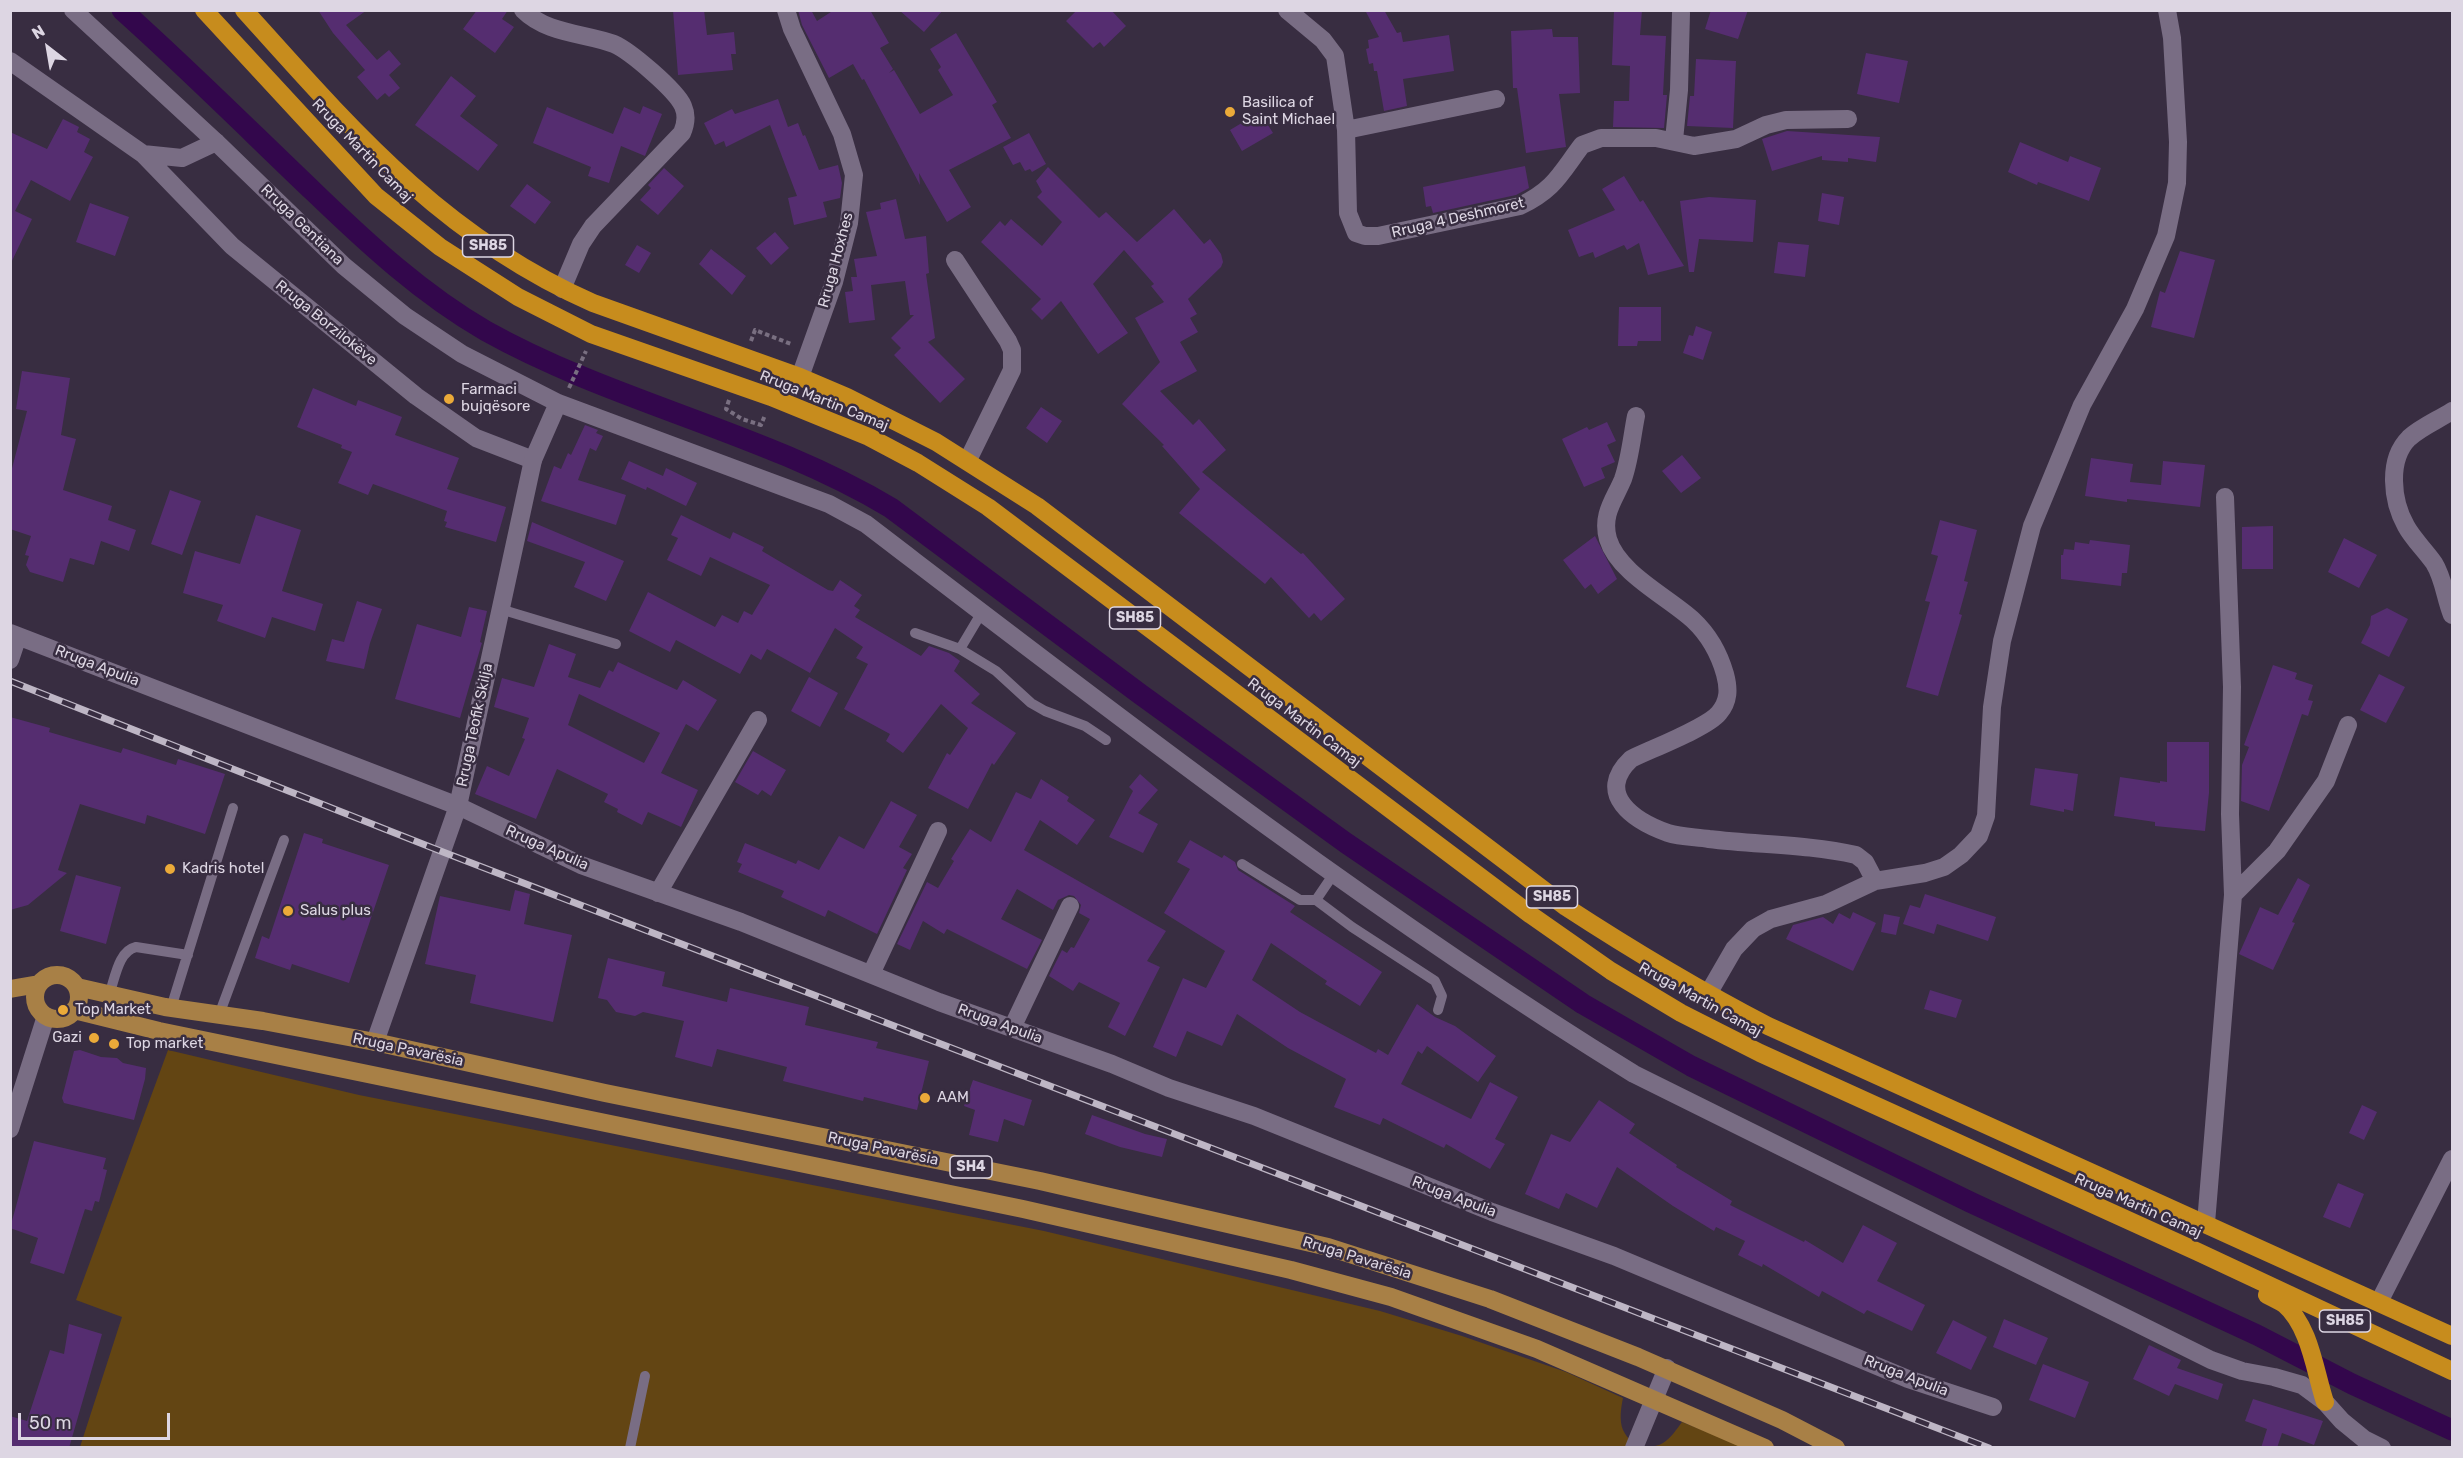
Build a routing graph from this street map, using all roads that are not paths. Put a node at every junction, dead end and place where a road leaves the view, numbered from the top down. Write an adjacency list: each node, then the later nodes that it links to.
1 (73, 10): 14 (street, Rruga Gentiana)
2 (204, 10): 65 (highway, Rruga Martin Camaj / SH85)
3 (243, 10): 17 (highway, Rruga Martin Camaj / SH85)
4 (523, 10): 17 (street)
5 (786, 10): 18 (street, Rruga Hoxhes)
6 (1287, 10): 12 (street, Rruga 4 Deshmoret)
7 (2167, 10): 42 (street)
8 (1681, 13): 13 (street)
9 (10, 61): 15 (street, Rruga Borzilokëve)
10 (1496, 99): 12 (street)
11 (1848, 119): 13 (street, Rruga 4 Deshmoret)
12 (1346, 130): 13 (street, Rruga 4 Deshmoret)
13 (1674, 140)
14 (216, 142): 15 (street, Rruga Borzilokëve); 19 (street, Rruga Gentiana)
15 (143, 154): 22 (street, Rruga Borzilokëve)
16 (955, 260): 23 (street)
17 (562, 289): 18 (highway, Rruga Martin Camaj / SH85)
18 (800, 377): 23 (highway, Rruga Martin Camaj / SH85)
19 (558, 403): 22 (street, Rruga Teofik Skilja); 26 (street, Rruga Gentiana)
20 (2452, 411): 27 (street)
21 (1636, 416): 42 (street)
22 (532, 460): 25 (street, Rruga Teofik Skilja)
23 (968, 460): 52 (highway, Rruga Martin Camaj / SH85)
24 (2225, 497): 44 (street)
25 (500, 609): 30 (lane); 36 (street, Rruga Teofik Skilja)
26 (982, 612): 31 (lane); 41 (street, Rruga Gentiana)
27 (2452, 615)
28 (915, 633): 31 (lane)
29 (14, 634): 32 (street); 36 (street, Rruga Apulia)
30 (616, 644)
31 (960, 649): 35 (lane)
32 (10, 660)
33 (758, 720): 43 (street)
34 (2348, 725): 44 (street)
35 (1106, 740)
36 (458, 806): 43 (street, Rruga Apulia); 61 (street, Rruga Teofik Skilja)
37 (233, 808): 47 (lane)
38 (938, 831): 48 (street)
39 (284, 840): 59 (lane)
40 (1242, 864): 45 (lane)
41 (1335, 872): 45 (lane); 72 (street, Rruga Gentiana)
42 (1875, 881): 52 (street)
43 (658, 893): 48 (street, Rruga Apulia)
44 (2234, 896): 64 (street)
45 (1316, 900): 57 (lane)
46 (1070, 906): 60 (street)
47 (188, 955): 53 (lane); 55 (lane)
48 (871, 974): 60 (street, Rruga Apulia)
49 (39, 984): 50 (main road, SH4); 51 (main road, SH4); 58 (main road)
50 (77, 987): 53 (main road, Rruga Pavarësia / SH4); 56 (main road)
51 (10, 989)
52 (1708, 994): 64 (highway, Rruga Martin Camaj / SH85)
53 (109, 995): 55 (main road, Rruga Pavarësia / SH4)
54 (10, 999): 58 (main road, SH4)
55 (171, 1008): 59 (main road, Rruga Pavarësia / SH4)
56 (74, 1010): 58 (main road, SH4); 71 (main road, Rruga Pavarësia / SH4)
57 (1438, 1010)
58 (42, 1011): 62 (street)
59 (219, 1015): 61 (main road, Rruga Pavarësia / SH4)
60 (1012, 1028): 73 (street, Rruga Apulia)
61 (375, 1042): 68 (main road, Rruga Pavarësia / SH4)
62 (10, 1129)
63 (2452, 1159): 66 (street)
64 (2206, 1223): 66 (highway, Rruga Martin Camaj / SH85)
65 (2238, 1272): 69 (highway, Rruga Martin Camaj / SH85); 72 (highway)
66 (2379, 1302): 67 (highway, Rruga Martin Camaj / SH85)
67 (2452, 1336)
68 (1667, 1368): 71 (street); 77 (main road, Rruga Pavarësia / SH4)
69 (2452, 1371)
70 (645, 1376): 74 (lane)
71 (1654, 1400): 75 (street); 76 (main road, Rruga Pavarësia / SH4)
72 (2325, 1402): 78 (street, Rruga Gentiana)
73 (1993, 1407)
74 (630, 1448)
75 (1634, 1448)
76 (1765, 1448)
77 (1836, 1448)
78 (2382, 1448)

